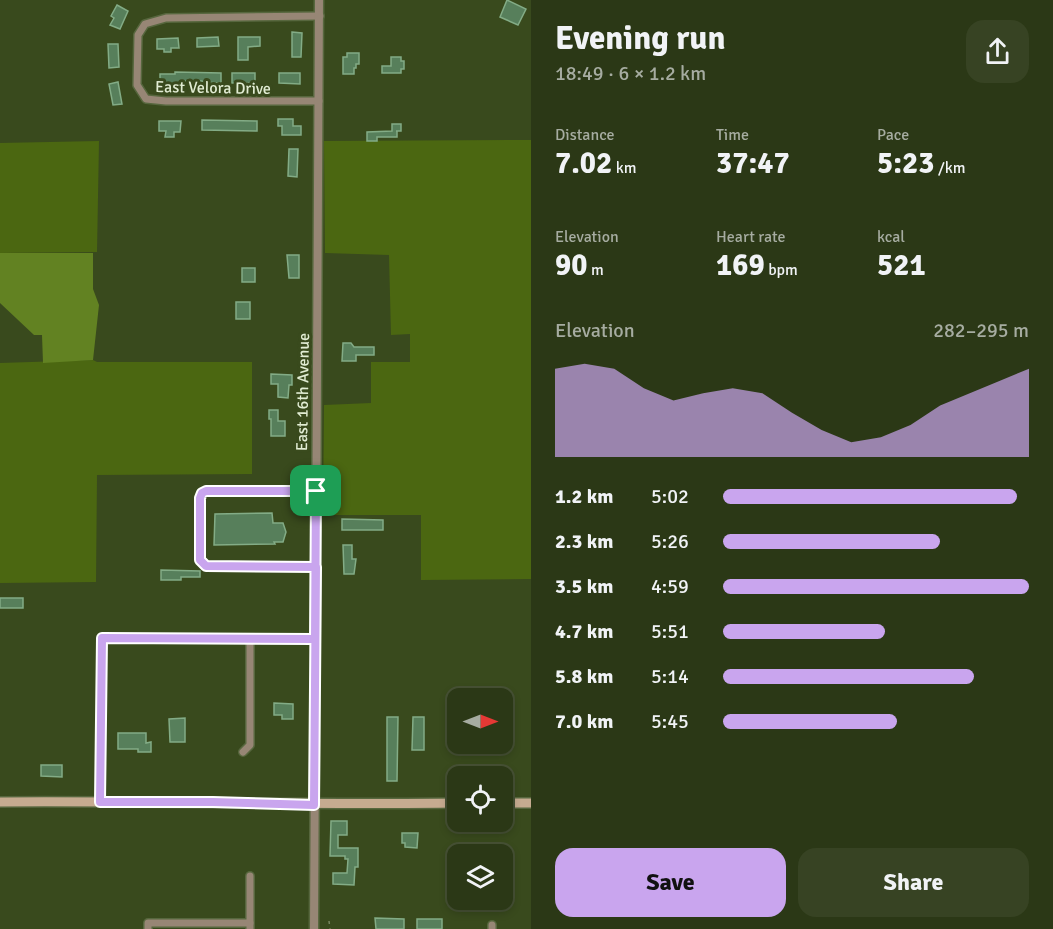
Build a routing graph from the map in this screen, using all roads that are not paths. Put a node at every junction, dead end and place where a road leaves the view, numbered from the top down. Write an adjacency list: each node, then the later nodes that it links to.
1 (319, 0): 2 (street, East 16th Avenue)
2 (320, 16): 3 (street, East 16th Avenue); 3 (street, East Velora Drive)
3 (319, 100): 4 (street, East 16th Avenue)
4 (316, 491): 5 (street, East 16th Avenue); 5 (lane)
5 (316, 567): 7 (street, East 16th Avenue)
6 (250, 639): 7 (street); 8 (street); 10 (street)
7 (315, 639): 14 (street, East 16th Avenue)
8 (243, 752)
9 (0, 802): 10 (main road)
10 (100, 802): 14 (main road)
11 (447, 803): 14 (main road)
12 (513, 803): 13 (main road)
13 (531, 803)
14 (314, 805): 18 (street, East 16th Avenue)
15 (250, 876): 16 (street)
16 (250, 926): 17 (street)
17 (148, 929)
18 (314, 929)

